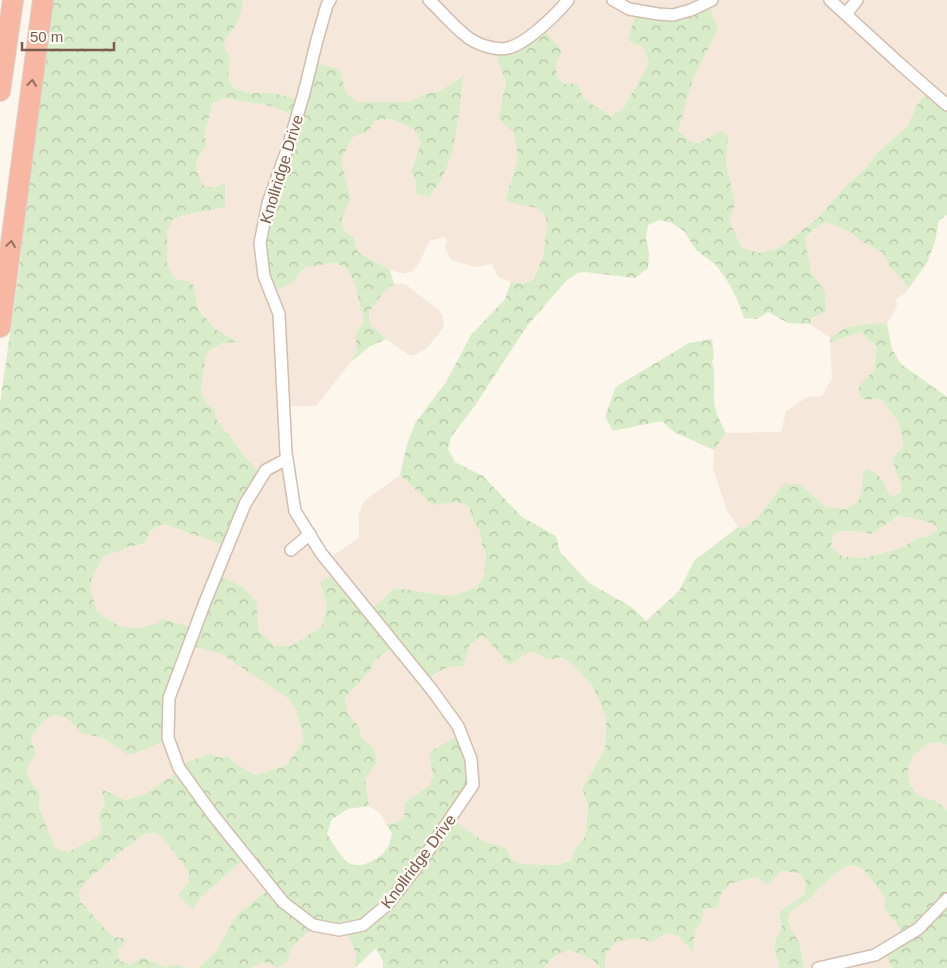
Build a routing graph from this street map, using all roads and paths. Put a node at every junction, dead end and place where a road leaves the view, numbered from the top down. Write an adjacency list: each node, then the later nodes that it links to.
1 (13, 0): 11 (highway)
2 (42, 0): 13 (highway, one-way to 2)
3 (330, 0): 14 (street, Knollridge Drive)
4 (429, 0): 5 (street)
5 (568, 0)
6 (613, 0): 7 (street)
7 (712, 0)
8 (830, 0): 10 (street)
9 (857, 0): 10 (street)
10 (846, 14): 12 (street)
11 (0, 92)
12 (947, 105)
13 (0, 327)
14 (287, 459): 15 (street, Knollridge Drive); 15 (street, Knollridge Drive)
15 (310, 534): 16 (street)
16 (291, 550)
17 (947, 900): 18 (street)
18 (818, 968)

